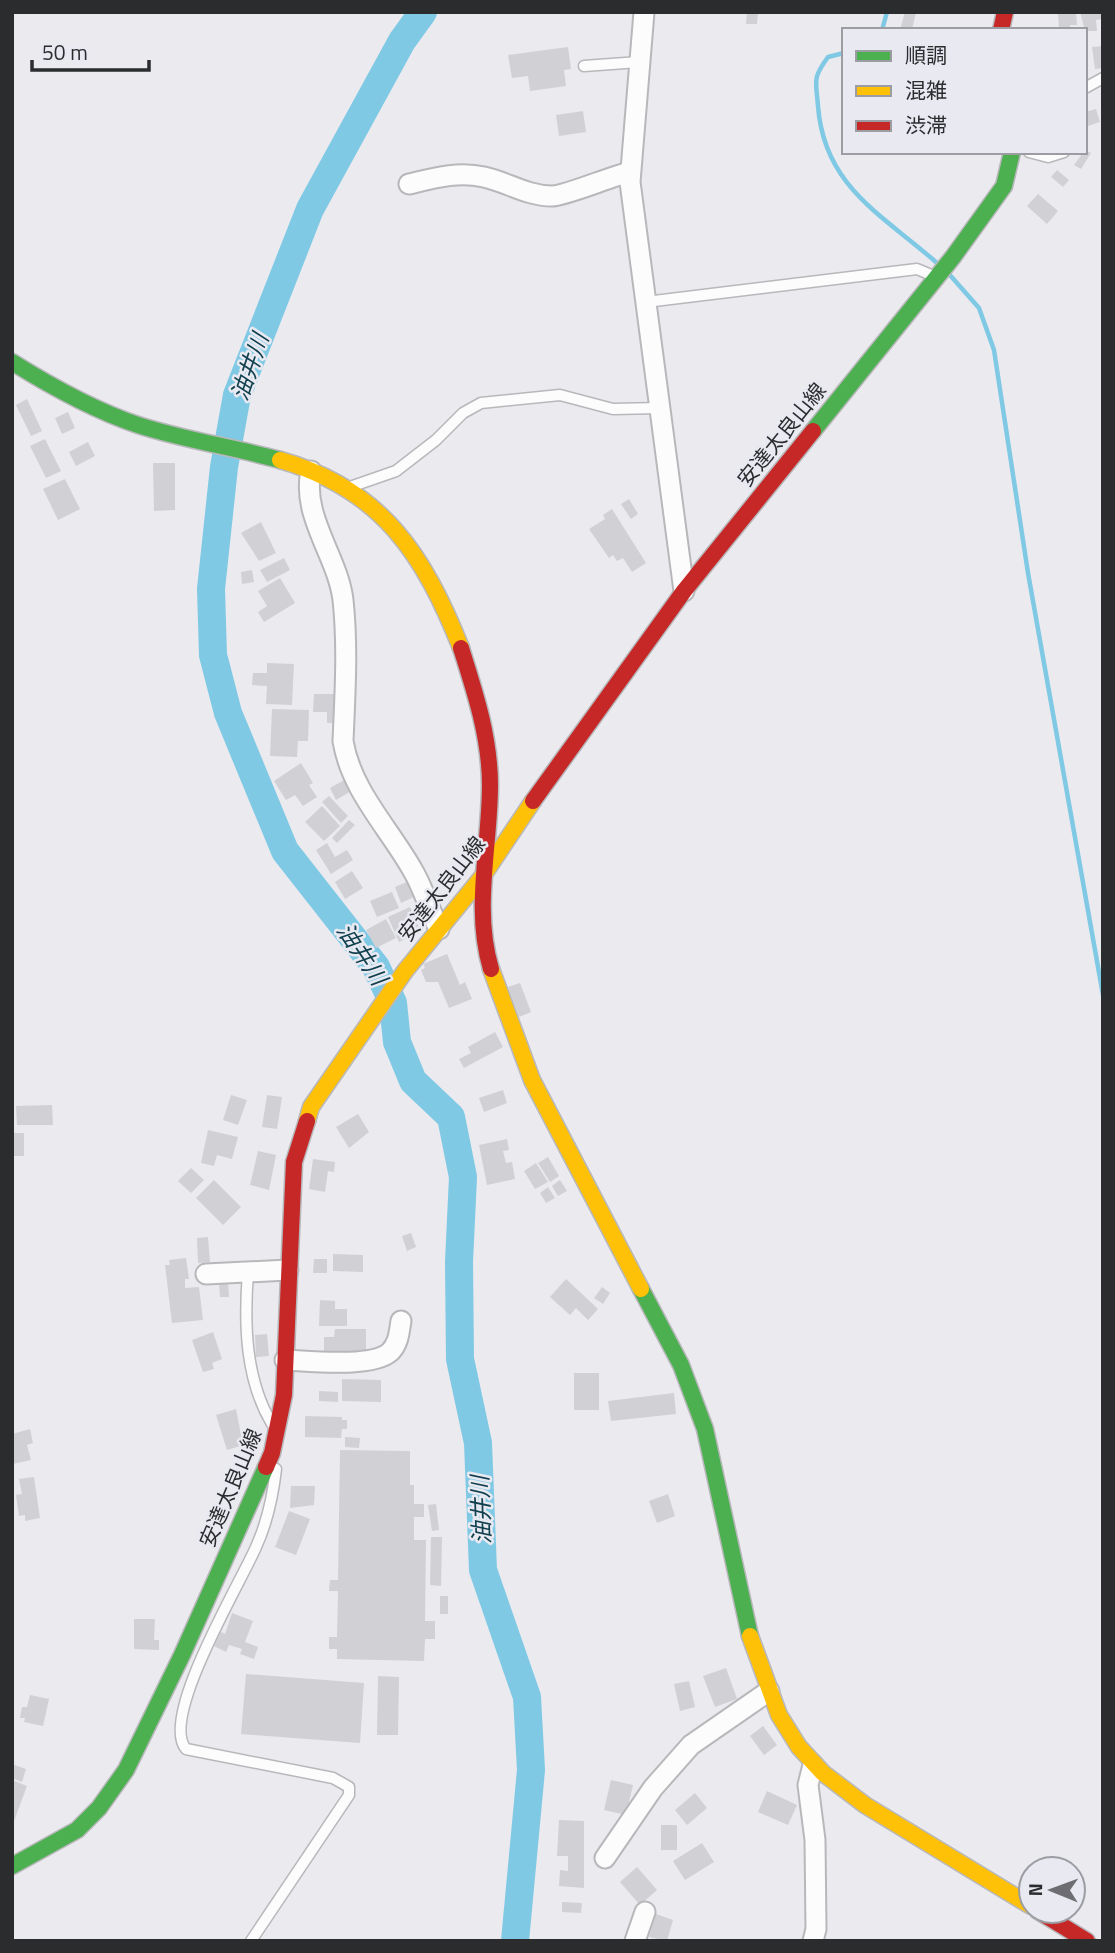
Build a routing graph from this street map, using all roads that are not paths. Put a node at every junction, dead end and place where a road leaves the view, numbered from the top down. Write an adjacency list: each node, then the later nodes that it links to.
1 (645, 12): 2 (street)
2 (639, 62): 3 (lane); 9 (street)
3 (584, 65)
4 (1103, 78): 5 (lane)
5 (1087, 87)
6 (1012, 154): 11 (street, 安達太良山線)
7 (1037, 154): 8 (lane)
8 (1058, 154)
9 (629, 172): 10 (street); 12 (street)
10 (409, 184)
11 (937, 276): 12 (lane); 17 (street, 安達太良山線)
12 (646, 302): 14 (street)
13 (12, 362): 15 (street)
14 (660, 408): 16 (lane); 17 (street)
15 (311, 471): 16 (street); 19 (street)
16 (349, 487): 18 (street)
17 (684, 591): 18 (street, 安達太良山線)
18 (482, 877): 19 (street, 安達太良山線); 27 (street)
19 (439, 929): 20 (street, 安達太良山線)
20 (288, 1270): 21 (street); 24 (street, 安達太良山線)
21 (248, 1272): 22 (street); 25 (lane)
22 (206, 1274)
23 (401, 1321): 24 (street)
24 (285, 1360): 25 (street, 安達太良山線)
25 (278, 1433): 26 (street, 安達太良山線)
26 (272, 1453): 30 (street, 安達太良山線); 34 (lane)
27 (768, 1691): 28 (street); 29 (street)
28 (813, 1765): 31 (street); 36 (street)
29 (605, 1857)
30 (12, 1866)
31 (1017, 1898)
32 (645, 1912): 35 (street)
33 (1061, 1925): 37 (street)
34 (251, 1941)
35 (635, 1941)
36 (813, 1941)
37 (1087, 1941)

